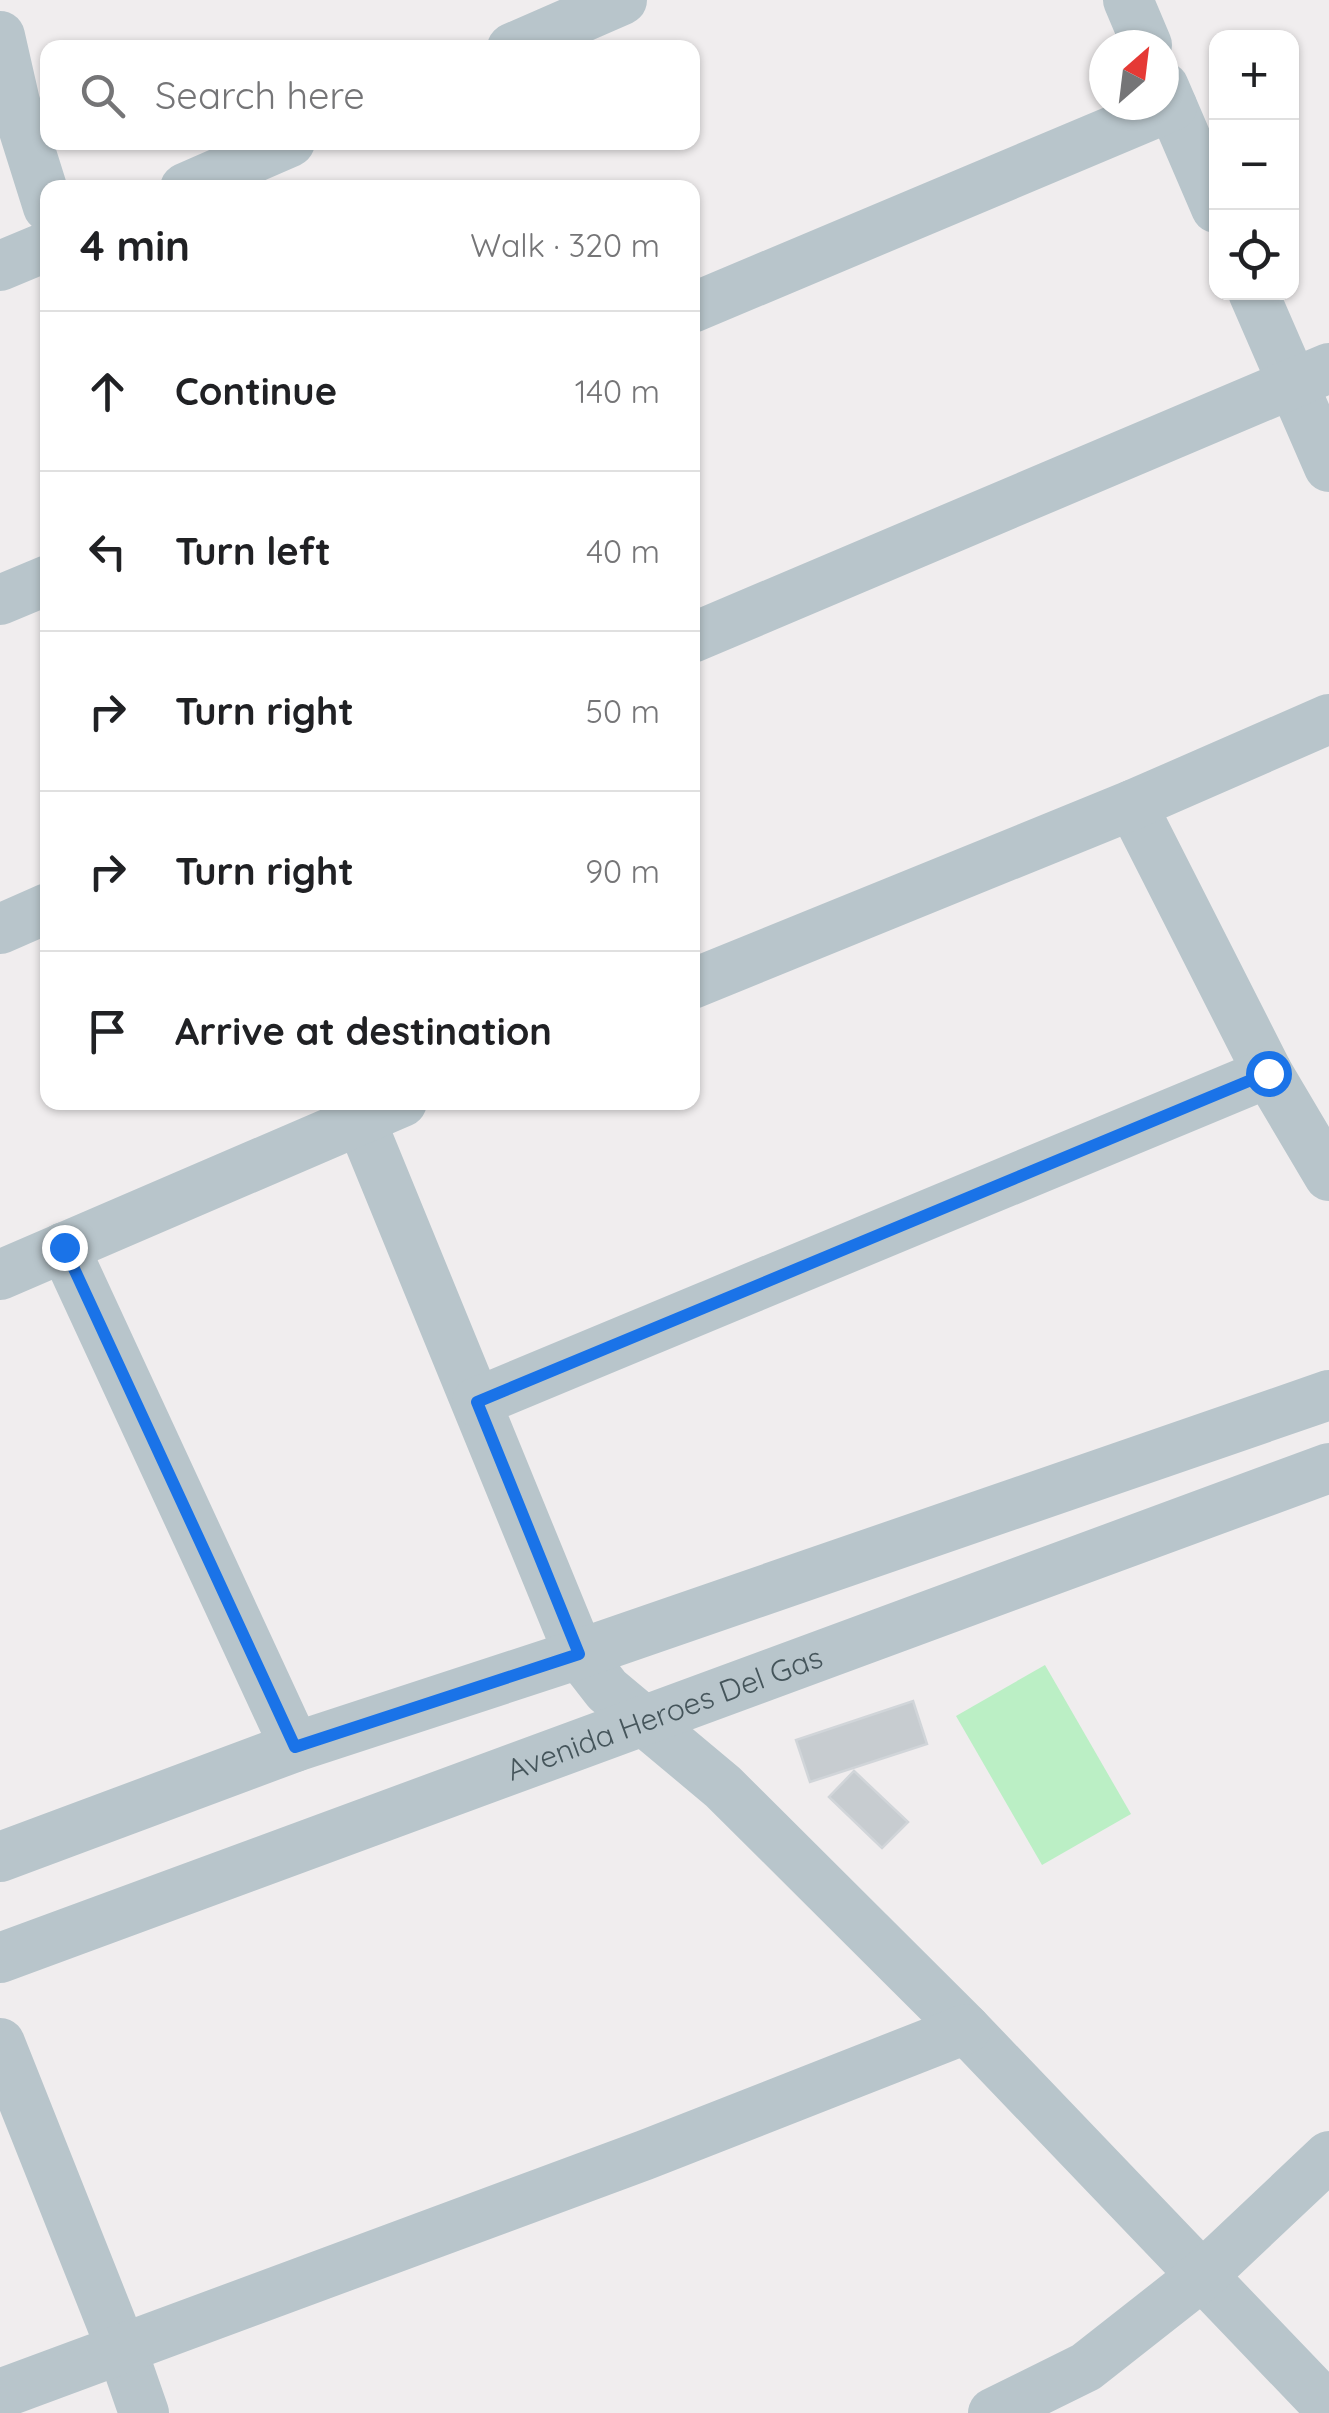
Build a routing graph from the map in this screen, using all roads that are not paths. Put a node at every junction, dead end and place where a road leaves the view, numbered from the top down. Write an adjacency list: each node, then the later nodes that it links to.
1 (622, 0): 5 (street)
2 (1128, 0): 3 (street)
3 (1141, 30)
4 (0, 36): 10 (street)
5 (530, 40)
6 (1114, 120): 15 (street)
7 (1178, 120): 11 (street)
8 (272, 150): 9 (street)
9 (203, 180)
10 (40, 182)
11 (1209, 192)
12 (40, 249): 13 (street)
13 (0, 266)
14 (1259, 300): 16 (street)
15 (700, 304)
16 (1311, 376): 17 (street); 20 (street)
17 (1329, 467)
18 (40, 583): 19 (street)
19 (0, 600)
20 (700, 635)
21 (1329, 718): 22 (street)
22 (1132, 805): 25 (street); 26 (street)
23 (40, 912): 24 (street)
24 (0, 929)
25 (700, 981)
26 (1268, 1073): 29 (street); 33 (street)
27 (367, 1110): 30 (street)
28 (372, 1110): 33 (street)
29 (1329, 1176)
30 (64, 1247): 31 (street); 37 (street)
31 (0, 1275)
32 (1329, 1395): 35 (street)
33 (477, 1402): 35 (street)
34 (1329, 1468): 36 (street, Avenida Heroes Del Gas)
35 (579, 1654): 36 (street); 37 (street)
36 (642, 1720): 39 (street, Avenida Heroes Del Gas); 40 (street)
37 (295, 1747): 38 (street)
38 (2, 1852)
39 (0, 1958)
40 (966, 2029): 43 (street); 44 (street)
41 (0, 2043): 44 (street)
42 (1329, 2156): 43 (street)
43 (1203, 2274): 46 (street); 48 (street)
44 (122, 2350): 45 (street); 47 (street)
45 (0, 2394)
46 (1329, 2408)
47 (144, 2413)
48 (993, 2413)

